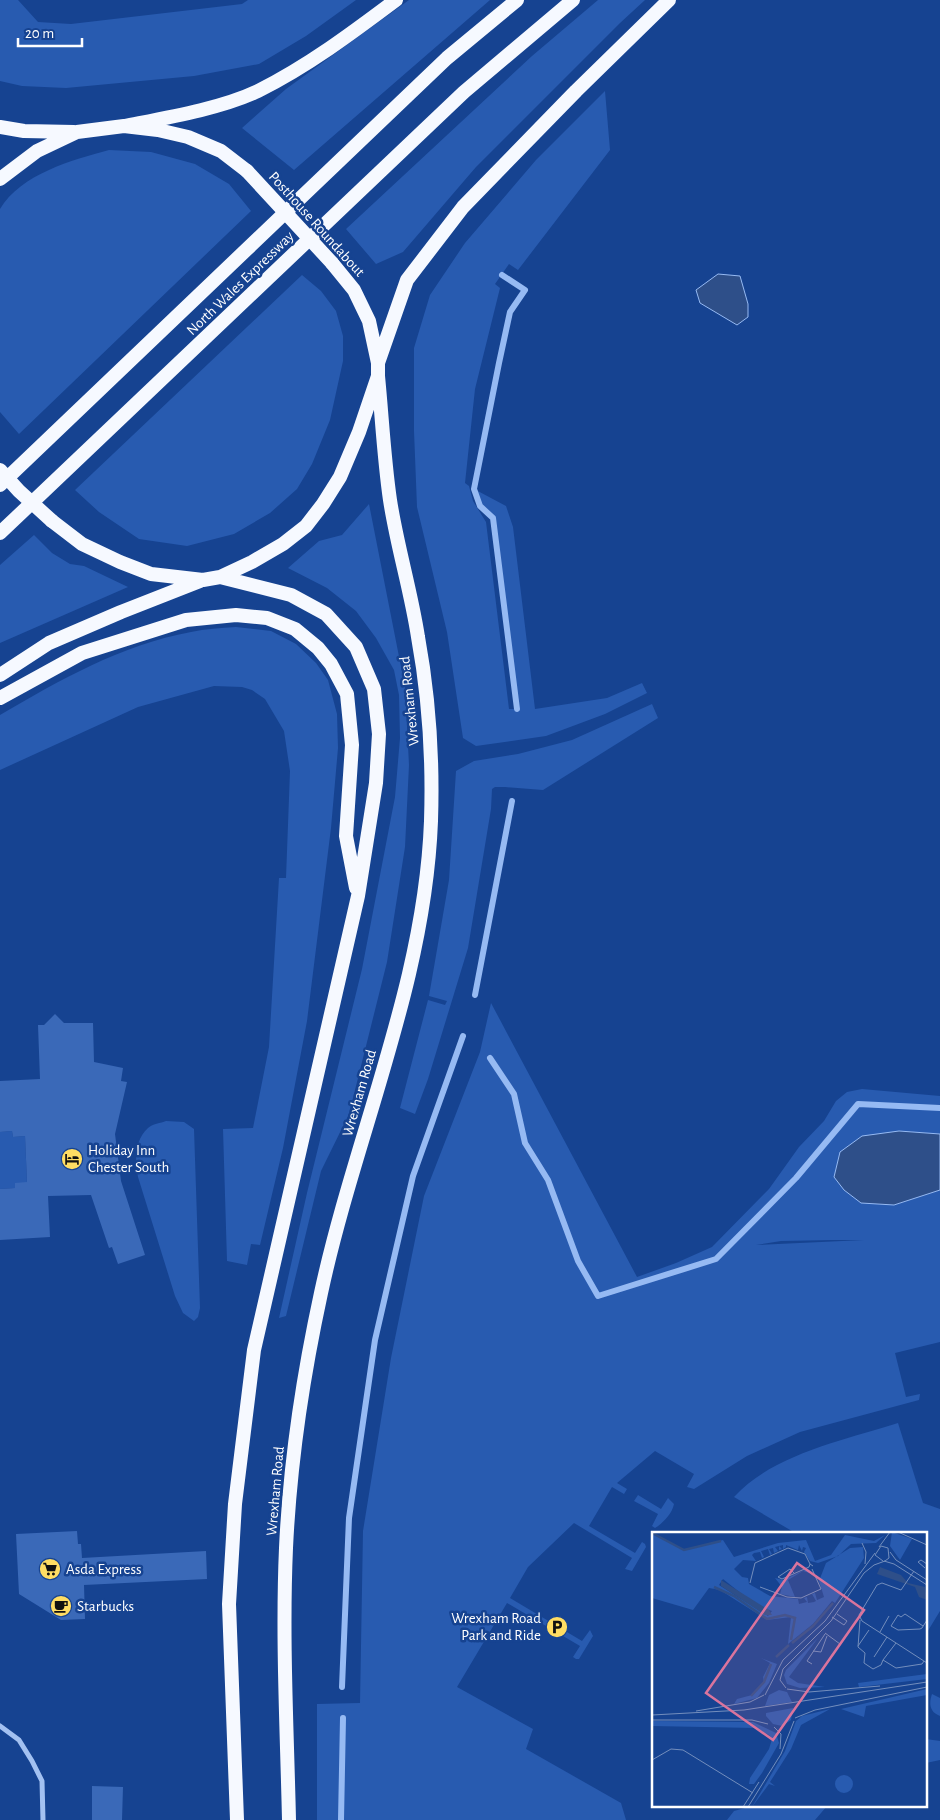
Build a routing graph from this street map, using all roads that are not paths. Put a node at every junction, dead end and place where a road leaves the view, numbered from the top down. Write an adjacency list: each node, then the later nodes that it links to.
1 (396, 0): 5 (highway)
2 (517, 0): 11 (highway, North Wales Expressway)
3 (573, 0): 12 (highway, North Wales Expressway)
4 (669, 0): 9 (highway)
5 (124, 126): 7 (highway, Posthouse Roundabout); 9 (highway, Posthouse Roundabout, bridge)
6 (0, 127): 7 (highway)
7 (77, 132): 8 (highway, Posthouse Roundabout)
8 (0, 179)
9 (378, 370): 13 (highway); 21 (highway, Wrexham Road)
10 (0, 470): 14 (highway, bridge)
11 (0, 485)
12 (0, 533)
13 (220, 577): 14 (highway); 17 (highway)
14 (203, 580): 15 (highway)
15 (0, 675)
16 (0, 698): 17 (highway)
17 (358, 896): 20 (highway)
18 (0, 1726): 19 (street)
19 (43, 1820)
20 (237, 1820)
21 (289, 1820)

